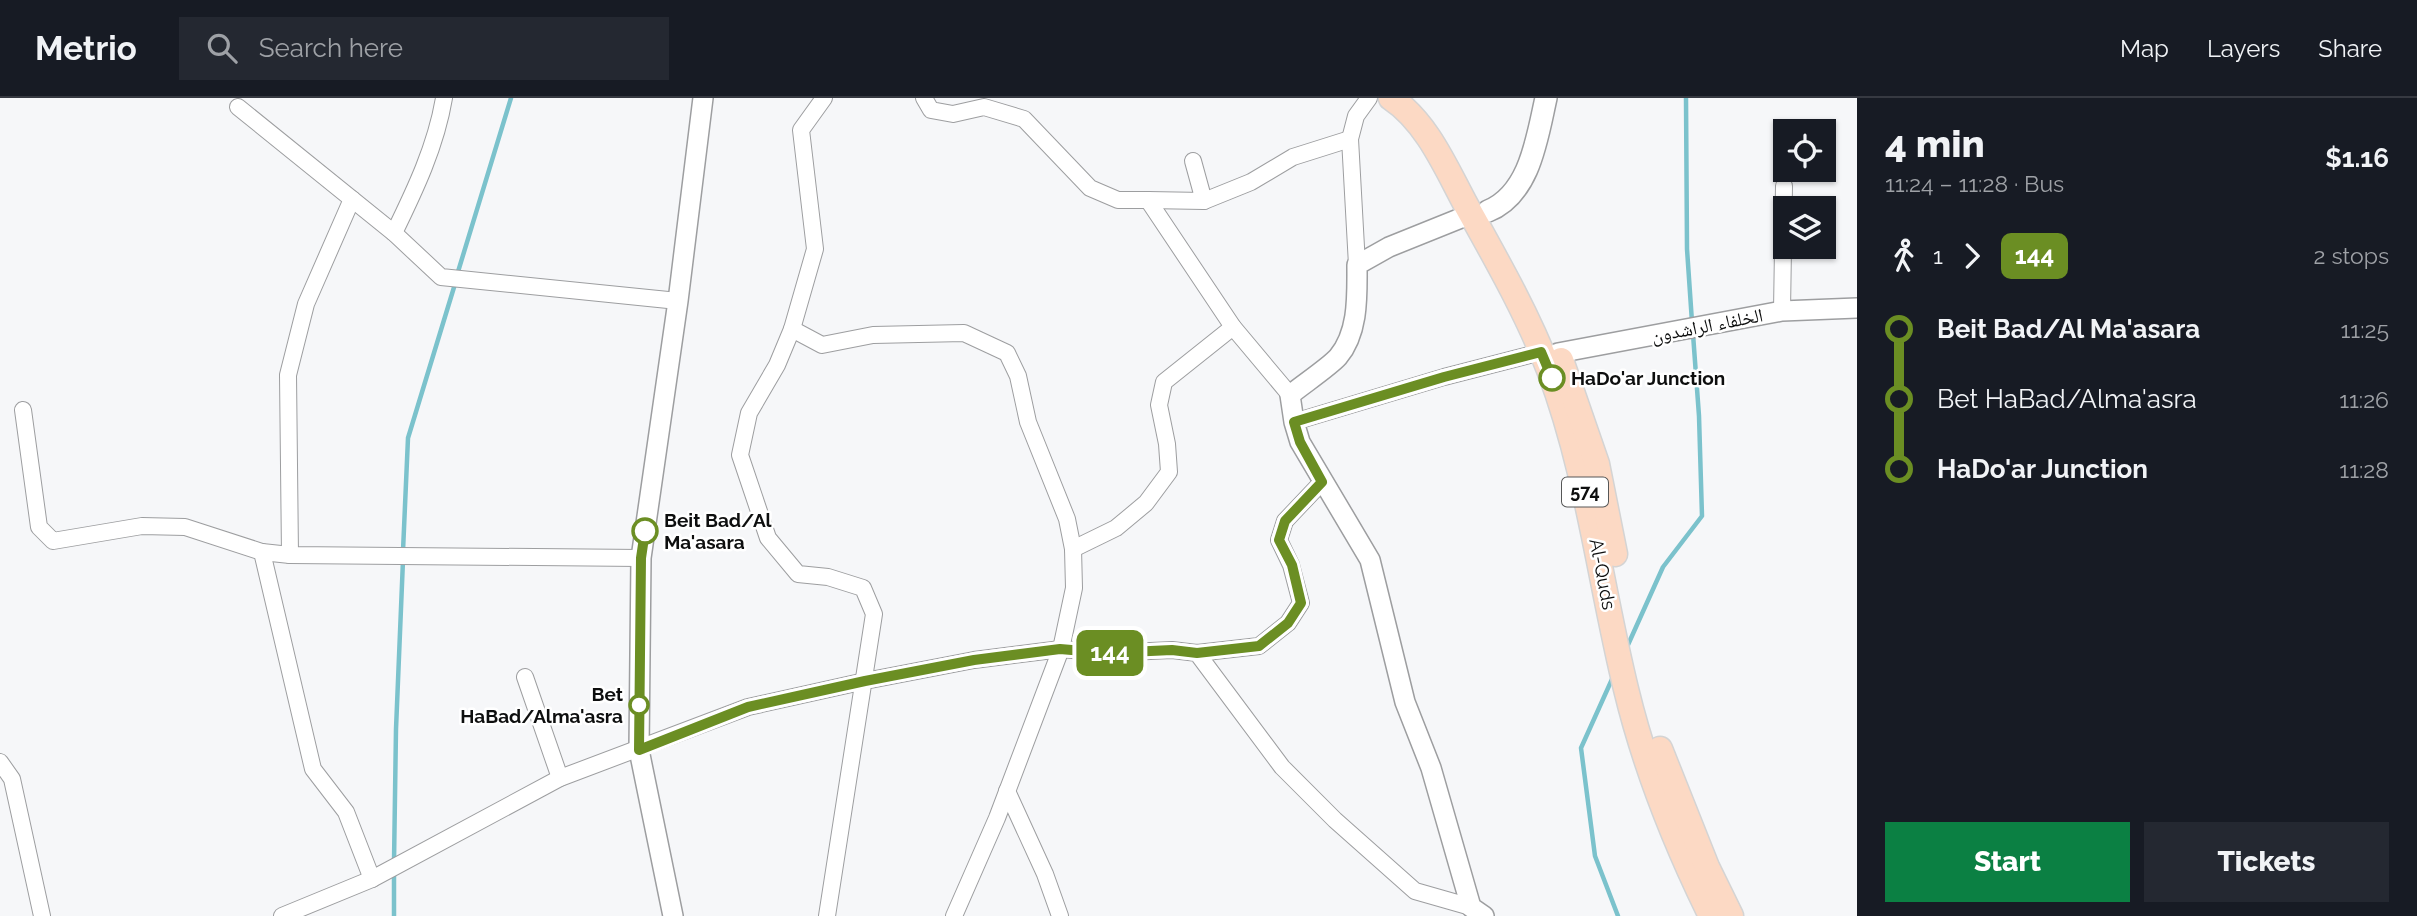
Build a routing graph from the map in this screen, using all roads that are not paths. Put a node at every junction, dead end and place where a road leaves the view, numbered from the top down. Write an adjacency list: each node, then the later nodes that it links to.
1 (444, 98): 17 (street)
2 (703, 98): 19 (street)
3 (824, 98): 23 (street)
4 (924, 98): 14 (street)
5 (1369, 98): 10 (street)
6 (1391, 98): 16 (main road, Al-Quds / 574)
7 (1416, 98): 16 (main road, Al-Quds / 574)
8 (1546, 98): 16 (main road)
9 (238, 107): 13 (street)
10 (1350, 139): 15 (street); 18 (street)
11 (1193, 161): 15 (street)
12 (1784, 186): 21 (street)
13 (352, 199): 17 (street); 31 (street)
14 (1148, 200): 15 (street); 22 (street)
15 (1204, 201)
16 (1479, 212): 18 (street); 24 (main road, Al-Quds / 574)
17 (394, 233): 19 (street)
18 (1357, 265): 25 (street)
19 (678, 301): 32 (street)
20 (1857, 308): 21 (street, الخلفاء الراشدون)
21 (1782, 311): 24 (street, الخلفاء الراشدون)
22 (1233, 327): 25 (street); 29 (street)
23 (792, 329): 29 (street); 36 (street)
24 (1548, 354): 27 (street); 49 (main road, Al-Quds / 574); 50 (main road, Al-Quds / 574)
25 (1290, 395): 27 (street)
26 (23, 410): 30 (street)
27 (1294, 422): 28 (street)
28 (1322, 482): 34 (street); 42 (street)
29 (1073, 549): 33 (street)
30 (262, 552): 31 (street); 41 (street)
31 (290, 555): 32 (street)
32 (641, 558): 37 (street)
33 (1060, 649): 34 (street); 36 (street); 40 (street)
34 (1197, 653): 42 (street)
35 (525, 677): 39 (street)
36 (865, 681): 37 (street); 46 (street)
37 (639, 750): 39 (street); 45 (street)
38 (0, 762): 43 (street)
39 (560, 778): 41 (street)
40 (1007, 792): 47 (street); 48 (street)
41 (372, 878): 44 (street)
42 (1473, 913)
43 (42, 916)
44 (282, 916)
45 (673, 916)
46 (827, 916)
47 (954, 916)
48 (1060, 916)
49 (1711, 916)
50 (1731, 916)

